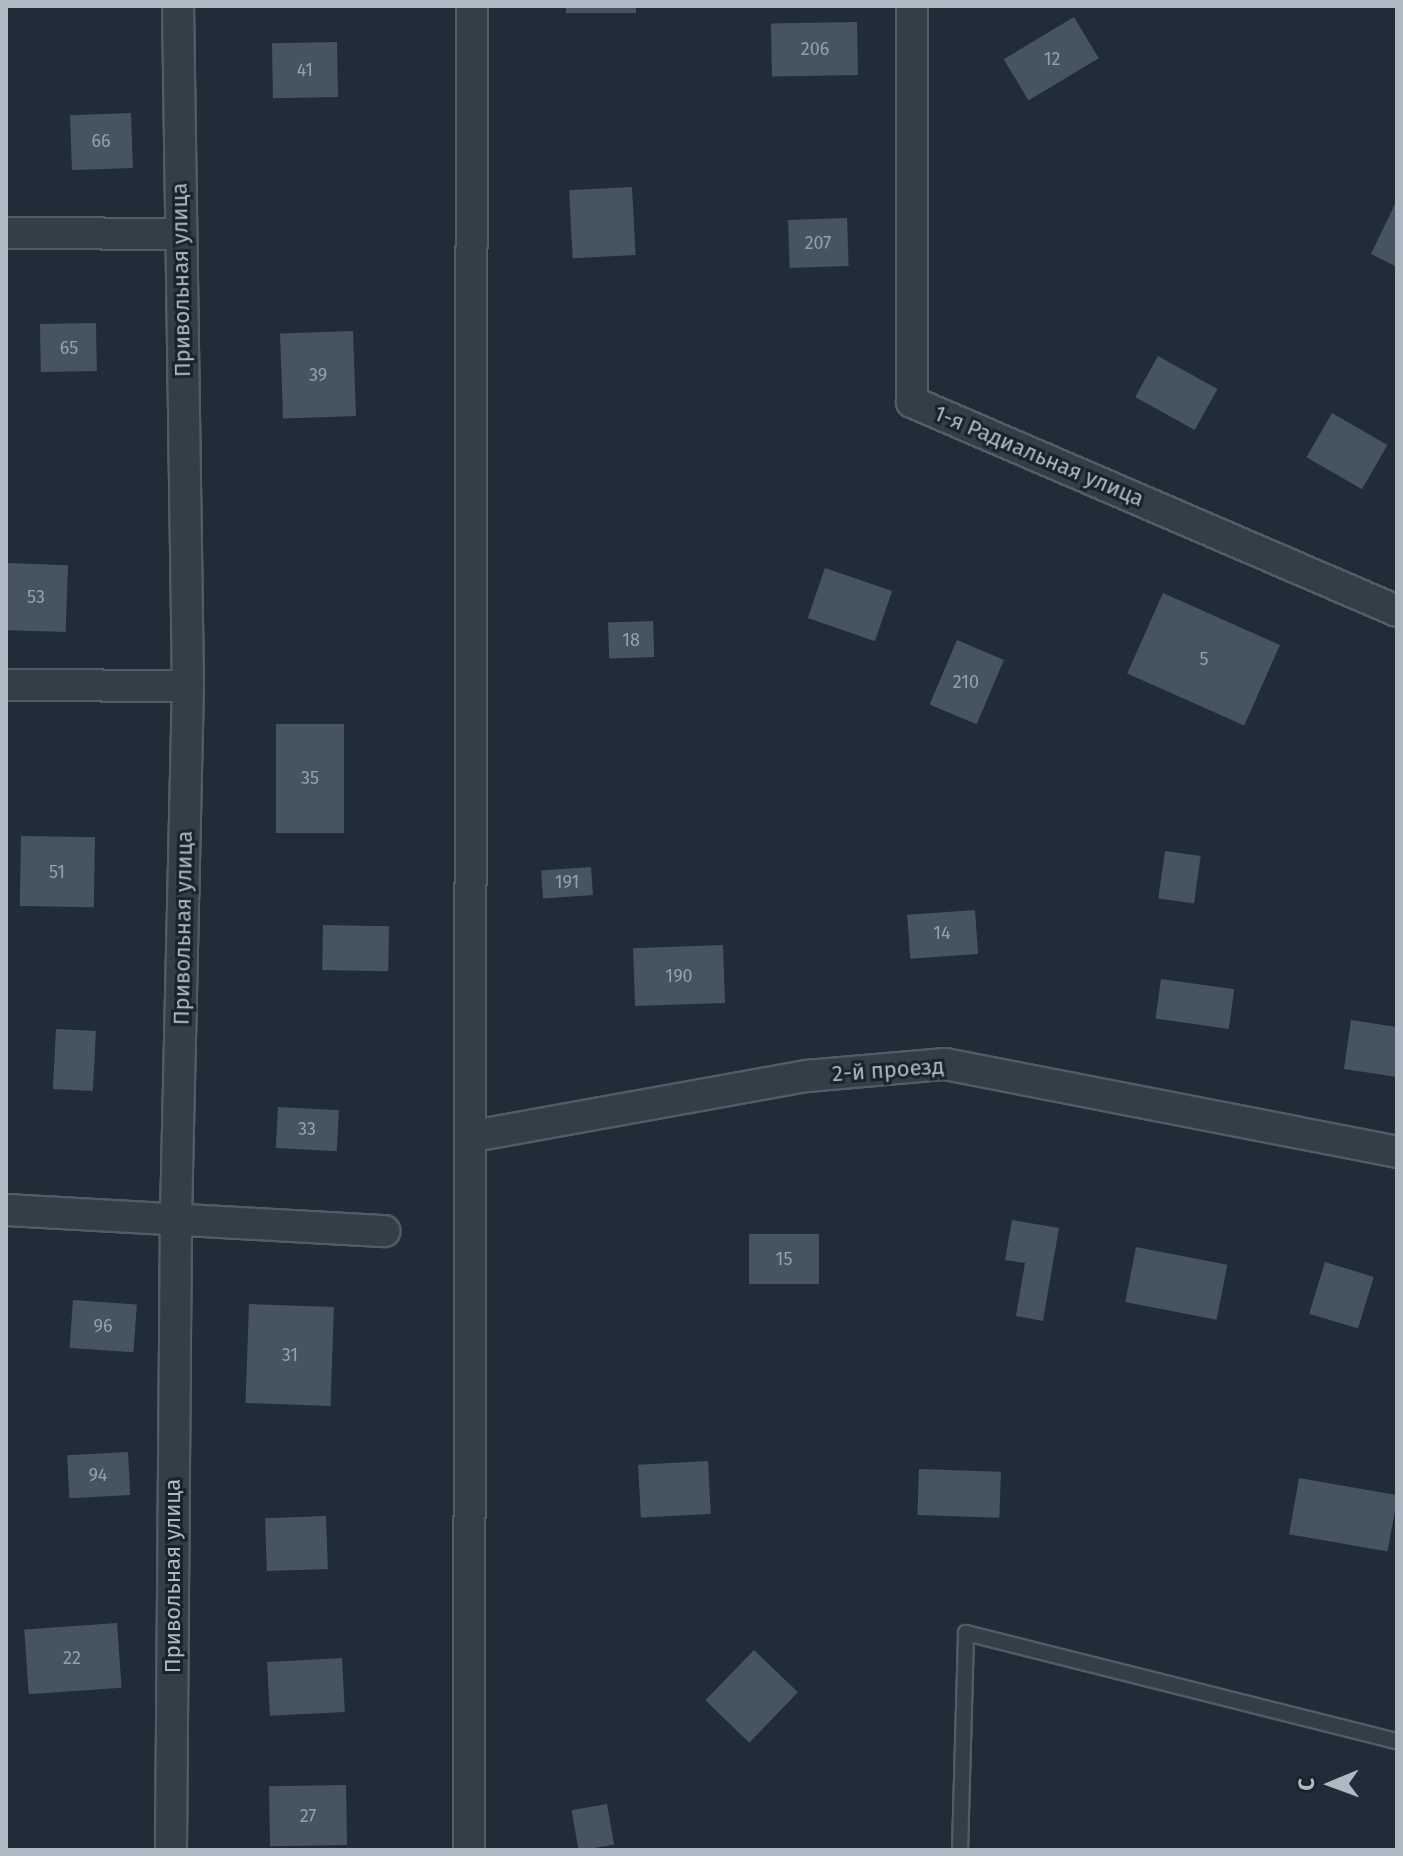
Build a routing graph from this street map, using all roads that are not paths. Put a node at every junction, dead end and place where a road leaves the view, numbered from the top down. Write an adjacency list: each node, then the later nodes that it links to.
1 (178, 6): 5 (street, Привольная улица)
2 (472, 6): 9 (street)
3 (912, 6): 6 (street, 1-я Радиальная улица)
4 (6, 233): 5 (street)
5 (180, 234): 8 (street, Привольная улица)
6 (1397, 611)
7 (6, 685): 8 (street)
8 (188, 686): 12 (street, Привольная улица)
9 (473, 1136): 10 (street, 2-й проезд); 16 (street)
10 (1397, 1152)
11 (6, 1210): 12 (street)
12 (176, 1217): 13 (street); 15 (street, Привольная улица)
13 (384, 1231)
14 (1397, 1741): 17 (lane)
15 (171, 1850)
16 (469, 1850)
17 (960, 1850)

